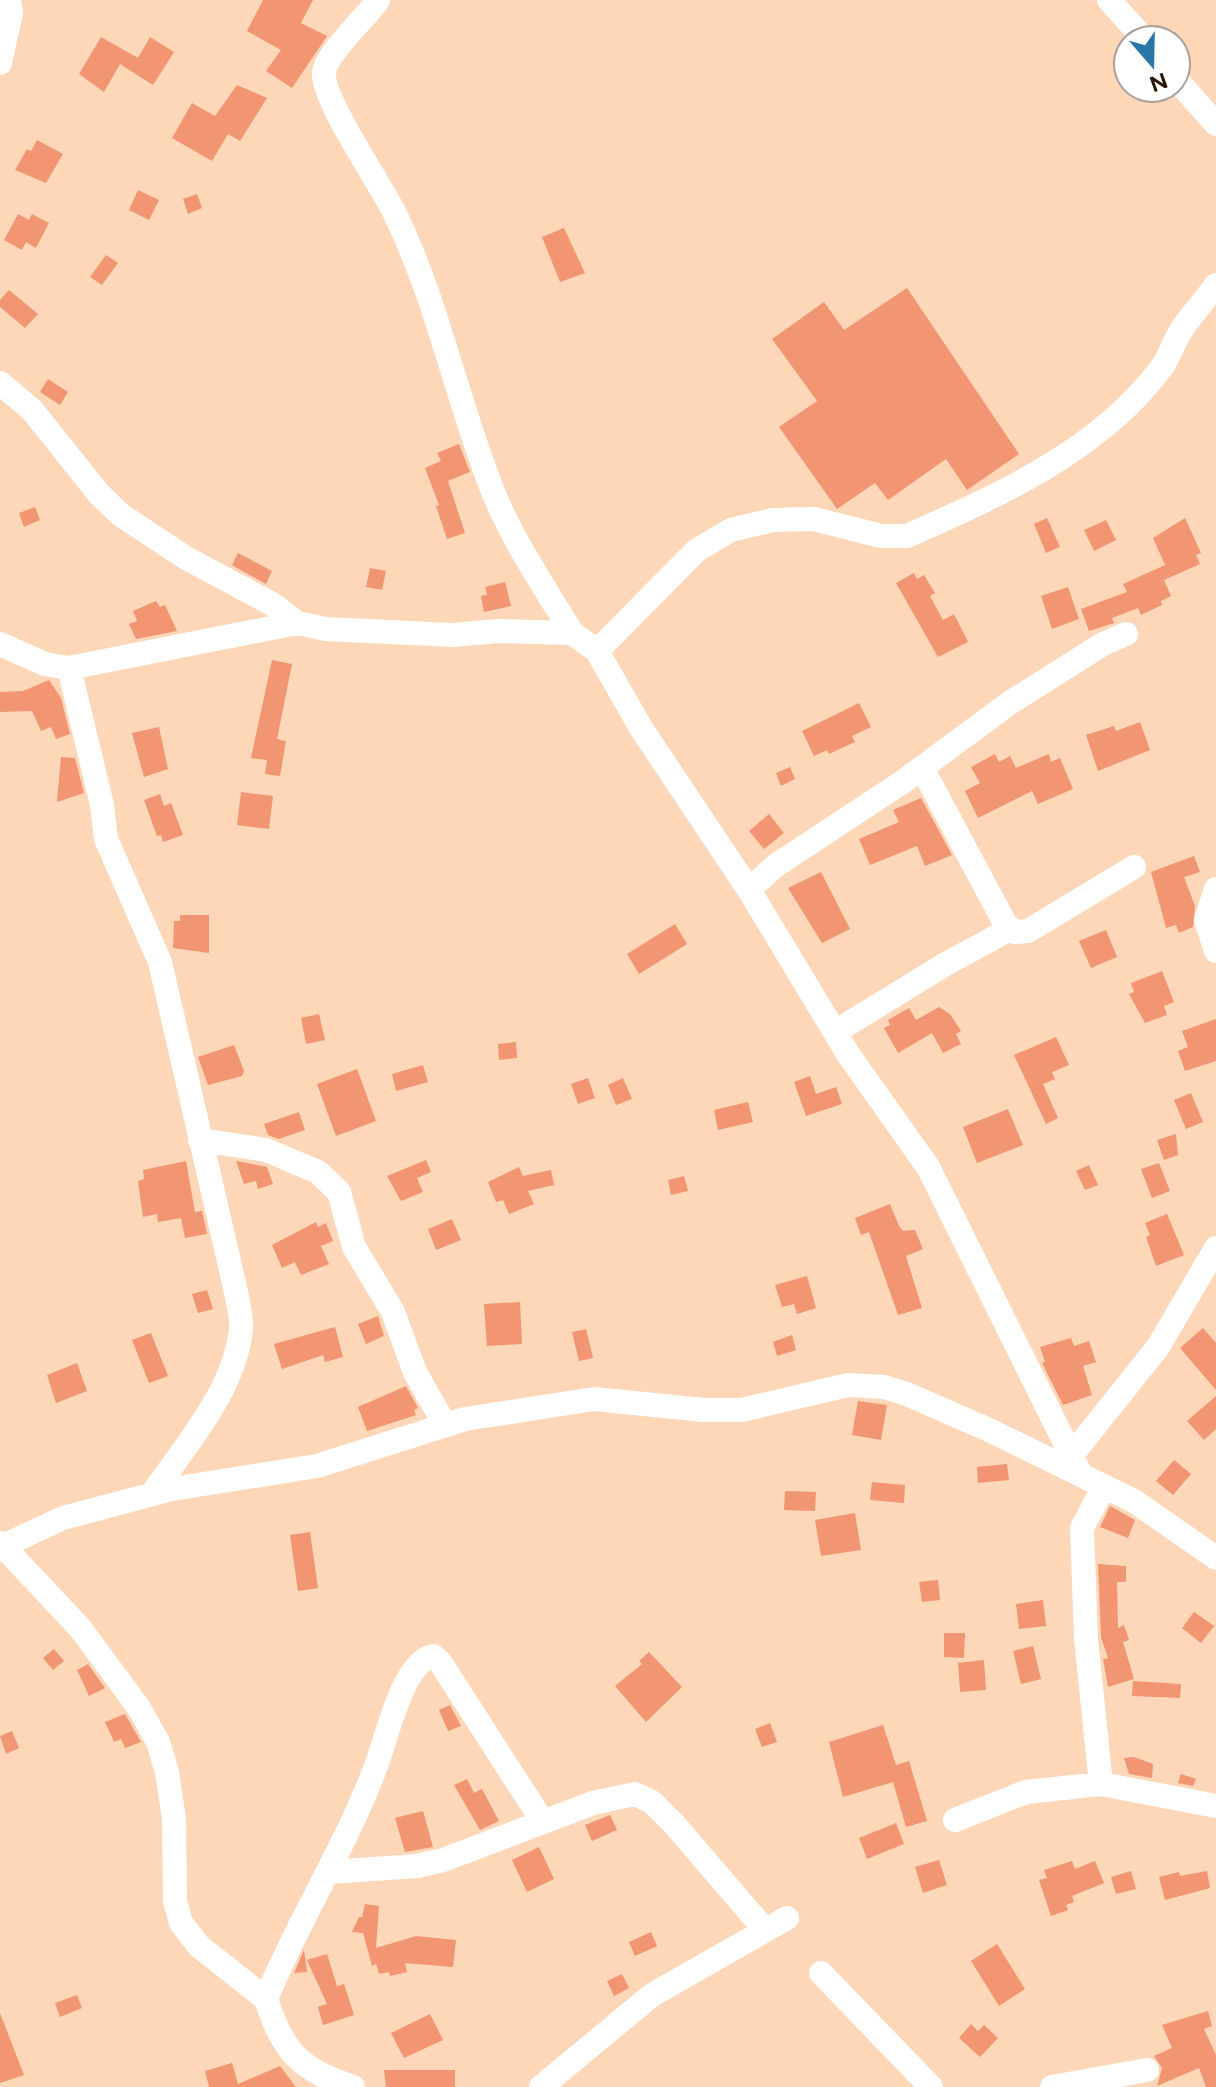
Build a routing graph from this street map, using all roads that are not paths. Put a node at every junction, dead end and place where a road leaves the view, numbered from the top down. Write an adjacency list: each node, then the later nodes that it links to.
1 (9, 0): 5 (street)
2 (378, 0): 11 (street)
3 (1109, 0): 4 (street)
4 (1131, 24)
5 (0, 63)
6 (1192, 97): 7 (street)
7 (1216, 124)
8 (1216, 285): 14 (street)
9 (0, 383): 10 (street)
10 (297, 623): 11 (street); 15 (street)
11 (572, 633): 14 (street)
12 (1126, 634): 16 (street)
13 (0, 644): 15 (street)
14 (597, 651): 19 (street)
15 (69, 668): 23 (street)
16 (922, 768): 19 (street); 20 (street)
17 (1134, 867): 20 (street)
18 (1216, 889): 21 (street)
19 (749, 890): 22 (street)
20 (1010, 929): 22 (street)
21 (1216, 951)
22 (835, 1032): 26 (street)
23 (200, 1140): 25 (street); 28 (street)
24 (1216, 1248): 26 (street)
25 (445, 1425): 26 (street); 28 (street)
26 (1076, 1465): 27 (street)
27 (1104, 1486): 30 (street); 31 (street)
28 (152, 1494): 29 (street)
29 (1, 1545): 39 (street)
30 (1216, 1558)
31 (1101, 1784): 32 (street); 33 (street)
32 (1216, 1806)
33 (955, 1820)
34 (543, 1822): 35 (street); 35 (street); 37 (street)
35 (329, 1872): 39 (street)
36 (787, 1918): 37 (street)
37 (765, 1930): 42 (street)
38 (821, 1973): 43 (street)
39 (266, 1999): 41 (street)
40 (1147, 2070): 44 (street)
41 (353, 2087)
42 (541, 2087)
43 (931, 2087)
44 (1052, 2087)

